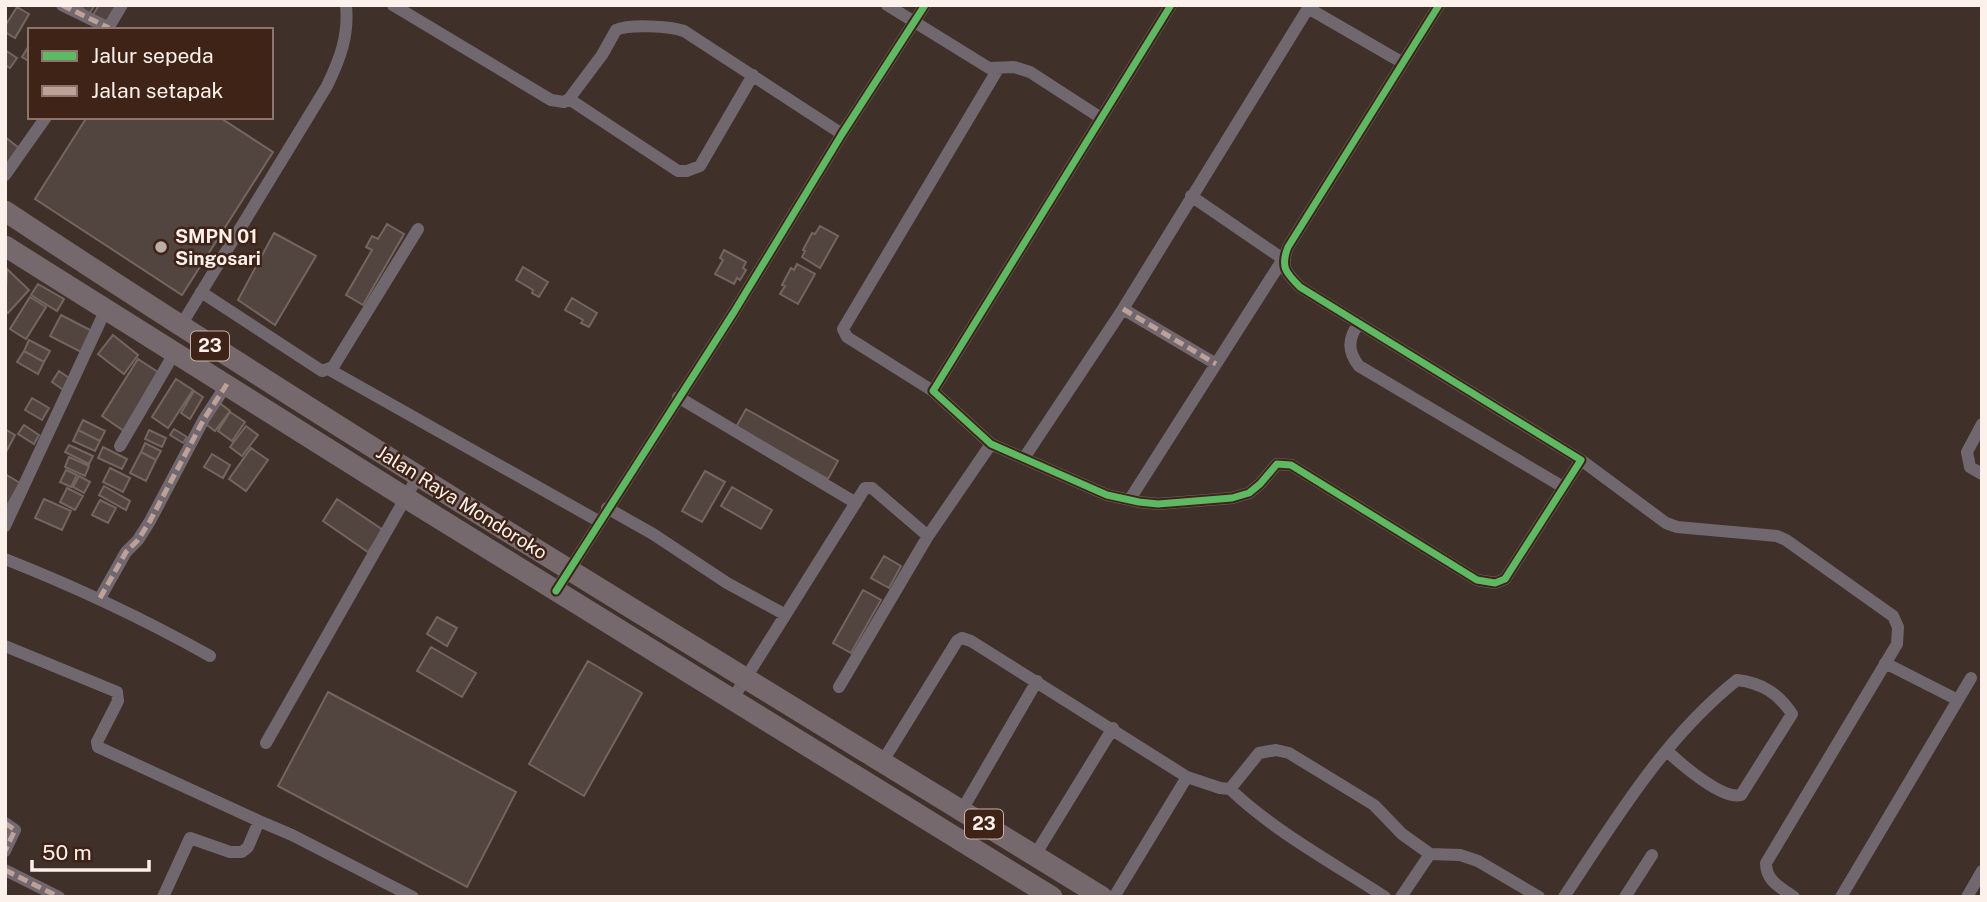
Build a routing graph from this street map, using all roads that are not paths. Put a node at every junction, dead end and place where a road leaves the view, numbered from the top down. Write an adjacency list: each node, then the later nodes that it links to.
1 (62, 5): 11 (street)
2 (122, 5): 12 (street)
3 (346, 5): 26 (street)
4 (393, 5): 16 (street)
5 (887, 5): 10 (street)
6 (925, 5): 10 (street)
7 (1171, 5): 17 (street)
8 (1438, 5): 13 (street)
9 (1309, 7): 13 (street); 21 (street)
10 (915, 21): 14 (street); 19 (street)
11 (106, 28)
12 (109, 28)
13 (1403, 63): 25 (street)
14 (998, 69): 17 (street); 35 (street)
15 (753, 75): 16 (street); 16 (street); 19 (street)
16 (569, 99)
17 (1101, 118): 35 (street)
18 (45, 119): 20 (street)
19 (842, 134): 36 (street)
20 (5, 175)
21 (1191, 196): 25 (street); 28 (street)
22 (5, 211): 30 (highway, Jalan Raya Mondoroko / 23)
23 (418, 229): 33 (street)
24 (5, 246): 27 (highway, Jalan Raya Mondoroko / 23)
25 (1283, 259): 29 (street); 32 (street)
26 (201, 292): 30 (street); 33 (street)
27 (106, 309): 31 (highway, Jalan Raya Mondoroko / 23); 50 (street)
28 (1123, 309): 32 (street); 40 (street)
29 (1359, 323): 41 (street); 44 (street)
30 (180, 327): 43 (highway, Jalan Raya Mondoroko / 23)
31 (175, 352): 34 (highway, Jalan Raya Mondoroko / 23); 39 (street)
32 (1216, 364): 46 (street)
33 (330, 370): 49 (street)
34 (227, 384): 45 (highway, Jalan Raya Mondoroko / 23); 55 (street)
35 (933, 391): 38 (street)
36 (678, 397): 47 (street); 48 (street)
37 (1982, 424): 42 (street)
38 (990, 443): 40 (street); 51 (street)
39 (120, 446)
40 (1024, 458): 46 (street)
41 (1581, 460): 44 (street); 59 (street)
42 (1982, 474)
43 (418, 476): 45 (street); 53 (highway, Jalan Raya Mondoroko / 23)
44 (1563, 487): 46 (street)
45 (406, 498): 54 (highway, Jalan Raya Mondoroko / 23); 67 (street)
46 (1130, 499)
47 (856, 503): 51 (street); 56 (street)
48 (607, 509): 49 (street); 56 (street)
49 (600, 522): 53 (street)
50 (5, 526)
51 (928, 536): 63 (street)
52 (5, 559): 55 (street)
53 (570, 569): 54 (street); 60 (highway, Jalan Raya Mondoroko / 23)
54 (556, 591): 64 (highway, Jalan Raya Mondoroko / 23)
55 (100, 598): 58 (street)
56 (784, 614): 60 (street)
57 (5, 646): 74 (street)
58 (211, 656)
59 (1885, 663): 65 (street); 93 (street)
60 (745, 677): 64 (street); 69 (highway, Jalan Raya Mondoroko / 23)
61 (1971, 678): 65 (street)
62 (1037, 681): 66 (street); 69 (street); 73 (street)
63 (839, 687)
64 (732, 699): 70 (highway, Jalan Raya Mondoroko / 23)
65 (1958, 700): 94 (street)
66 (1113, 728): 71 (street); 78 (street)
67 (266, 743)
68 (1667, 751): 68 (street); 91 (street)
69 (875, 756): 70 (highway); 73 (highway, Jalan Raya Mondoroko / 23)
70 (853, 774): 85 (highway, Jalan Raya Mondoroko / 23)
71 (1187, 777): 72 (street); 87 (street)
72 (1230, 789): 77 (street); 88 (street)
73 (962, 810): 78 (highway, Jalan Raya Mondoroko / 23)
74 (259, 821): 83 (street); 84 (street)
75 (5, 824): 76 (street)
76 (5, 851)
77 (1430, 854): 89 (street); 90 (street)
78 (1035, 855): 86 (highway, Jalan Raya Mondoroko / 23)
79 (1652, 855): 92 (street)
80 (5, 870): 82 (street)
81 (1982, 871): 95 (street)
82 (56, 896)
83 (163, 897)
84 (413, 897)
85 (1052, 897)
86 (1102, 897)
87 (1114, 897)
88 (1385, 897)
89 (1401, 897)
90 (1539, 897)
91 (1564, 897)
92 (1625, 897)
93 (1794, 897)
94 (1841, 897)
95 (1967, 897)

